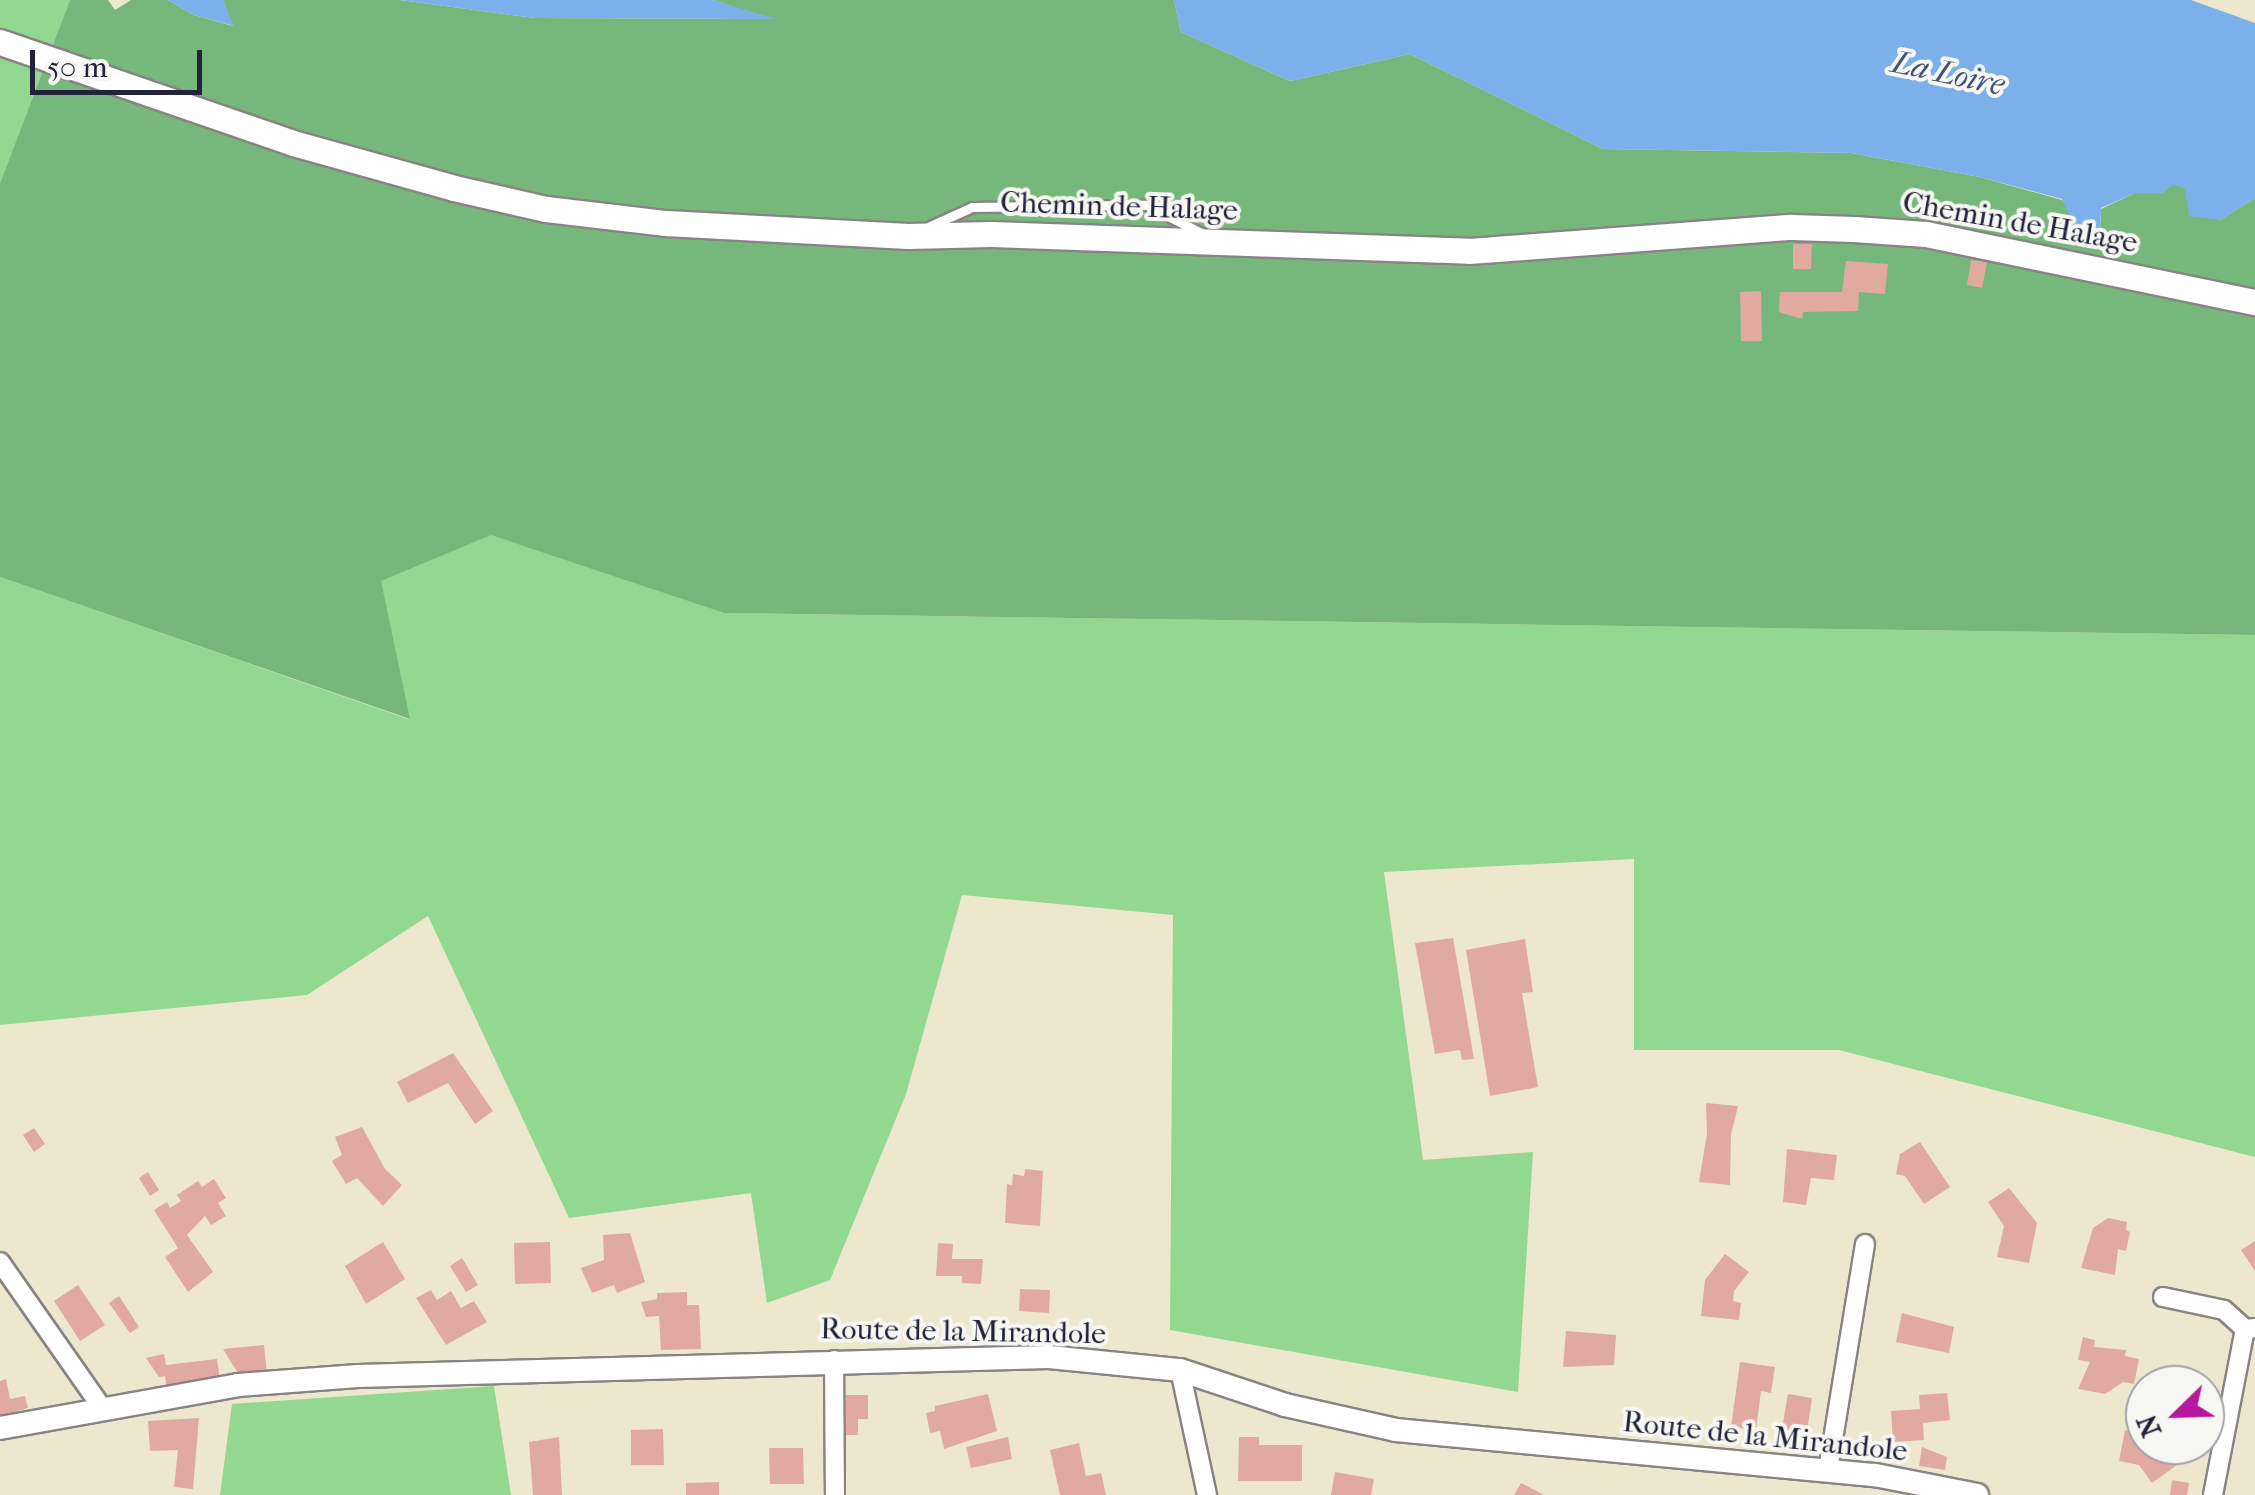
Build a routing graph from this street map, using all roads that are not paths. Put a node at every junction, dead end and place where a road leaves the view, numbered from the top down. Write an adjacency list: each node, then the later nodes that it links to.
1 (0, 42): 2 (main road, Chemin de Halage)
2 (908, 236): 3 (main road, Chemin de Halage); 3 (lane)
3 (1224, 244): 4 (main road, Chemin de Halage)
4 (2255, 302)
5 (1865, 1244): 13 (street)
6 (0, 1262): 11 (street)
7 (2164, 1296): 8 (street)
8 (2250, 1328): 17 (street)
9 (834, 1360): 10 (street, Route de la Mirandole); 11 (street, Route de la Mirandole); 14 (street)
10 (1180, 1370): 13 (street, Route de la Mirandole); 15 (street)
11 (100, 1406): 12 (street, Route de la Mirandole)
12 (0, 1428)
13 (1828, 1470): 16 (street, Route de la Mirandole)
14 (835, 1495)
15 (1207, 1495)
16 (1977, 1495)
17 (2213, 1495)

